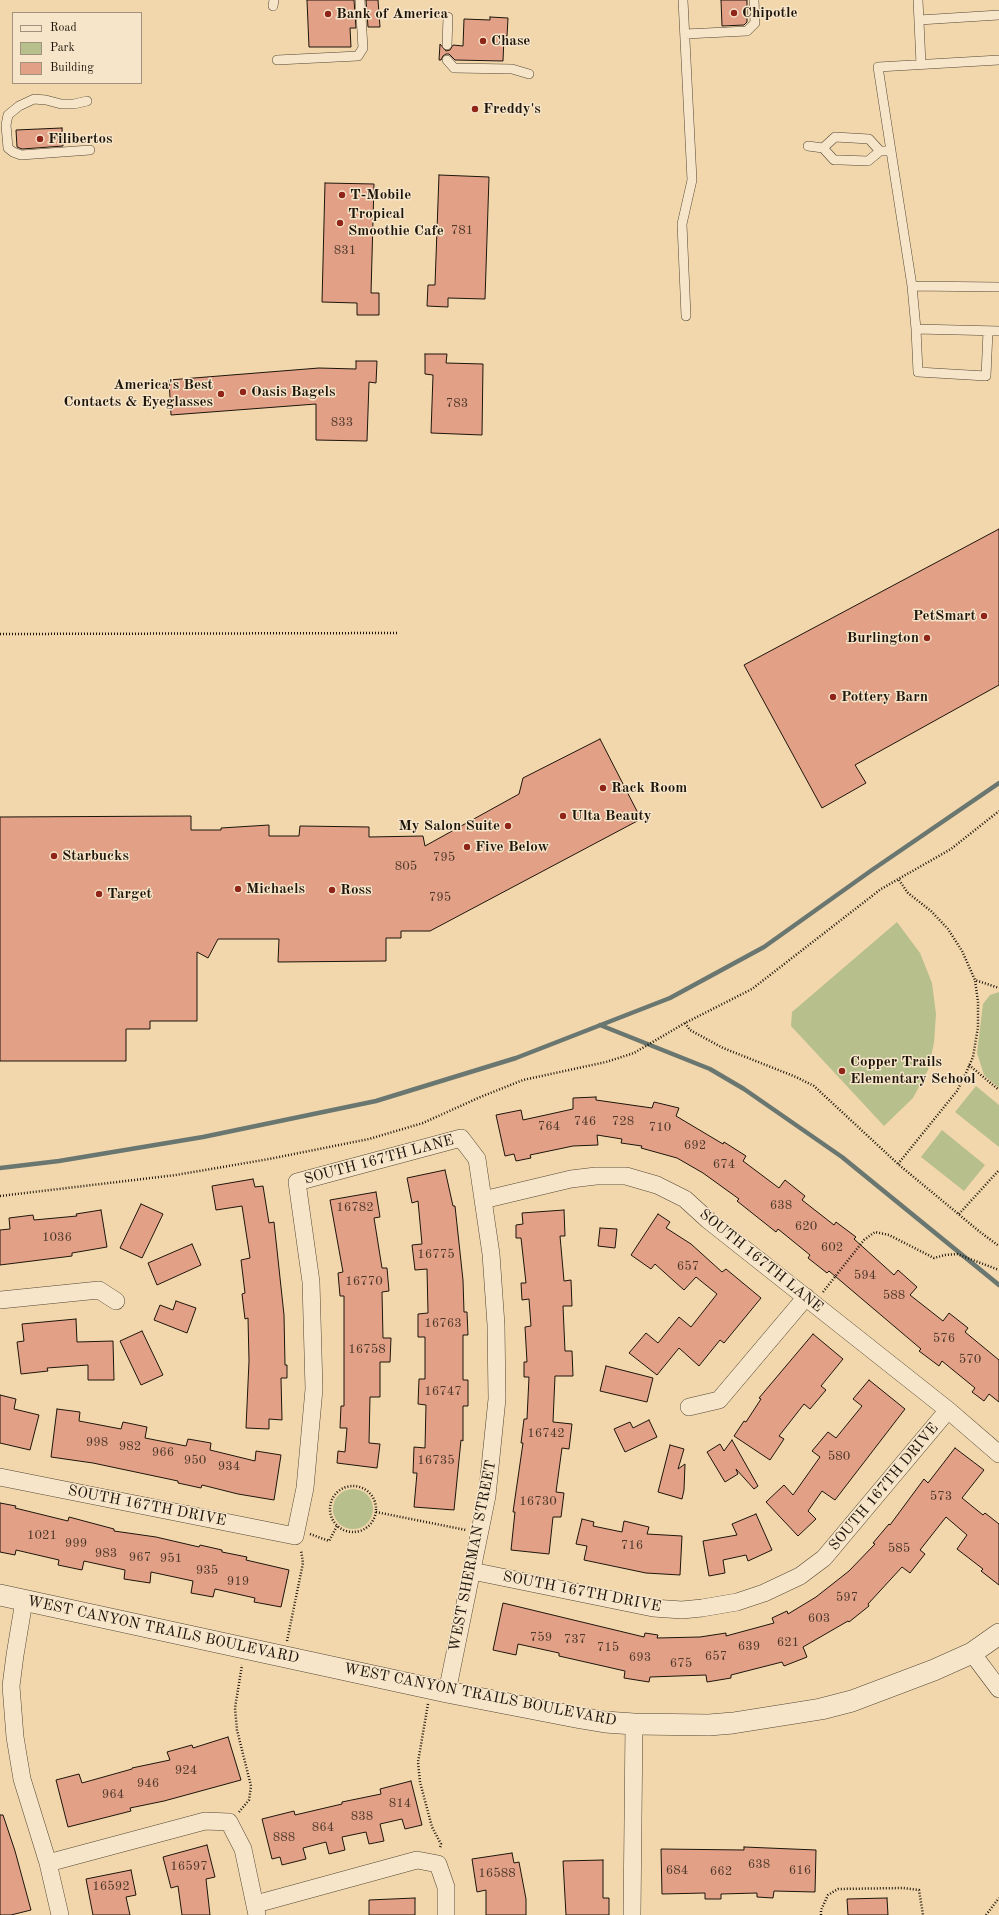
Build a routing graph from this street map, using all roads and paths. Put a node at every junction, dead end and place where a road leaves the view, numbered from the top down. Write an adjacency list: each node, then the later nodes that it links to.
1 (360, 0): 10 (lane)
2 (684, 0): 8 (lane)
3 (754, 0): 8 (lane)
4 (918, 0): 7 (lane)
5 (999, 15): 7 (lane)
6 (448, 17): 9 (lane)
7 (919, 20): 13 (lane)
8 (685, 34): 23 (lane)
9 (447, 45)
10 (277, 60)
11 (447, 60): 14 (lane)
12 (999, 60): 13 (lane)
13 (921, 64): 20 (lane)
14 (529, 74)
15 (87, 101): 18 (lane)
16 (808, 146): 17 (lane)
17 (823, 148): 19 (lane); 19 (lane)
18 (90, 150)
19 (880, 151): 20 (lane)
20 (891, 151): 21 (lane)
21 (912, 286): 22 (lane); 24 (lane)
22 (999, 287)
23 (686, 316)
24 (916, 329): 25 (lane); 25 (lane)
25 (988, 331): 26 (lane)
26 (999, 331)
27 (399, 633): 28 (path)
28 (0, 634)
29 (999, 811): 30 (path)
30 (899, 880): 31 (path); 33 (path)
31 (975, 980): 32 (path); 34 (path)
32 (999, 988)
33 (685, 1023): 37 (path); 39 (path)
34 (969, 1065): 35 (path); 37 (path)
35 (999, 1090)
36 (462, 1138): 40 (street, WEST SHERMAN STREET); 55 (street, SOUTH 167TH LANE)
37 (898, 1164): 41 (path)
38 (999, 1170): 41 (path)
39 (0, 1196)
40 (483, 1200): 46 (street, SOUTH 167TH LANE); 53 (street, WEST SHERMAN STREET)
41 (959, 1214): 42 (path)
42 (999, 1246)
43 (999, 1270): 46 (path)
44 (0, 1300): 45 (street)
45 (116, 1301)
46 (810, 1301): 47 (street); 48 (street, SOUTH 167TH LANE)
47 (689, 1407)
48 (948, 1410): 49 (street, SOUTH 167TH LANE); 56 (street, SOUTH 167TH DRIVE)
49 (999, 1454)
50 (0, 1477): 55 (street, SOUTH 167TH DRIVE)
51 (376, 1512): 52 (path); 52 (path); 53 (path)
52 (337, 1526): 54 (path)
53 (480, 1532): 56 (street, WEST SHERMAN STREET)
54 (313, 1534): 55 (path); 55 (path)
55 (301, 1541): 62 (path)
56 (472, 1571): 64 (street, WEST SHERMAN STREET)
57 (0, 1595): 58 (street, WEST CANYON TRAILS BOULEVARD)
58 (24, 1601): 60 (street, WEST CANYON TRAILS BOULEVARD); 65 (street)
59 (999, 1634): 61 (street, WEST CANYON TRAILS BOULEVARD)
60 (248, 1647): 62 (street, WEST CANYON TRAILS BOULEVARD); 67 (path)
61 (972, 1653): 63 (street); 66 (street, WEST CANYON TRAILS BOULEVARD)
62 (284, 1655): 64 (street, WEST CANYON TRAILS BOULEVARD)
63 (999, 1689)
64 (440, 1690): 66 (street, WEST CANYON TRAILS BOULEVARD); 69 (path)
65 (6, 1709): 68 (street)
66 (634, 1724): 74 (street)
67 (228, 1822): 68 (street); 71 (street)
68 (48, 1863): 72 (street)
69 (438, 1864): 71 (street); 73 (street)
70 (999, 1898): 77 (path)
71 (256, 1910)
72 (60, 1915)
73 (446, 1915)
74 (632, 1915)
75 (821, 1915): 76 (path)
76 (923, 1915)
77 (986, 1915)

